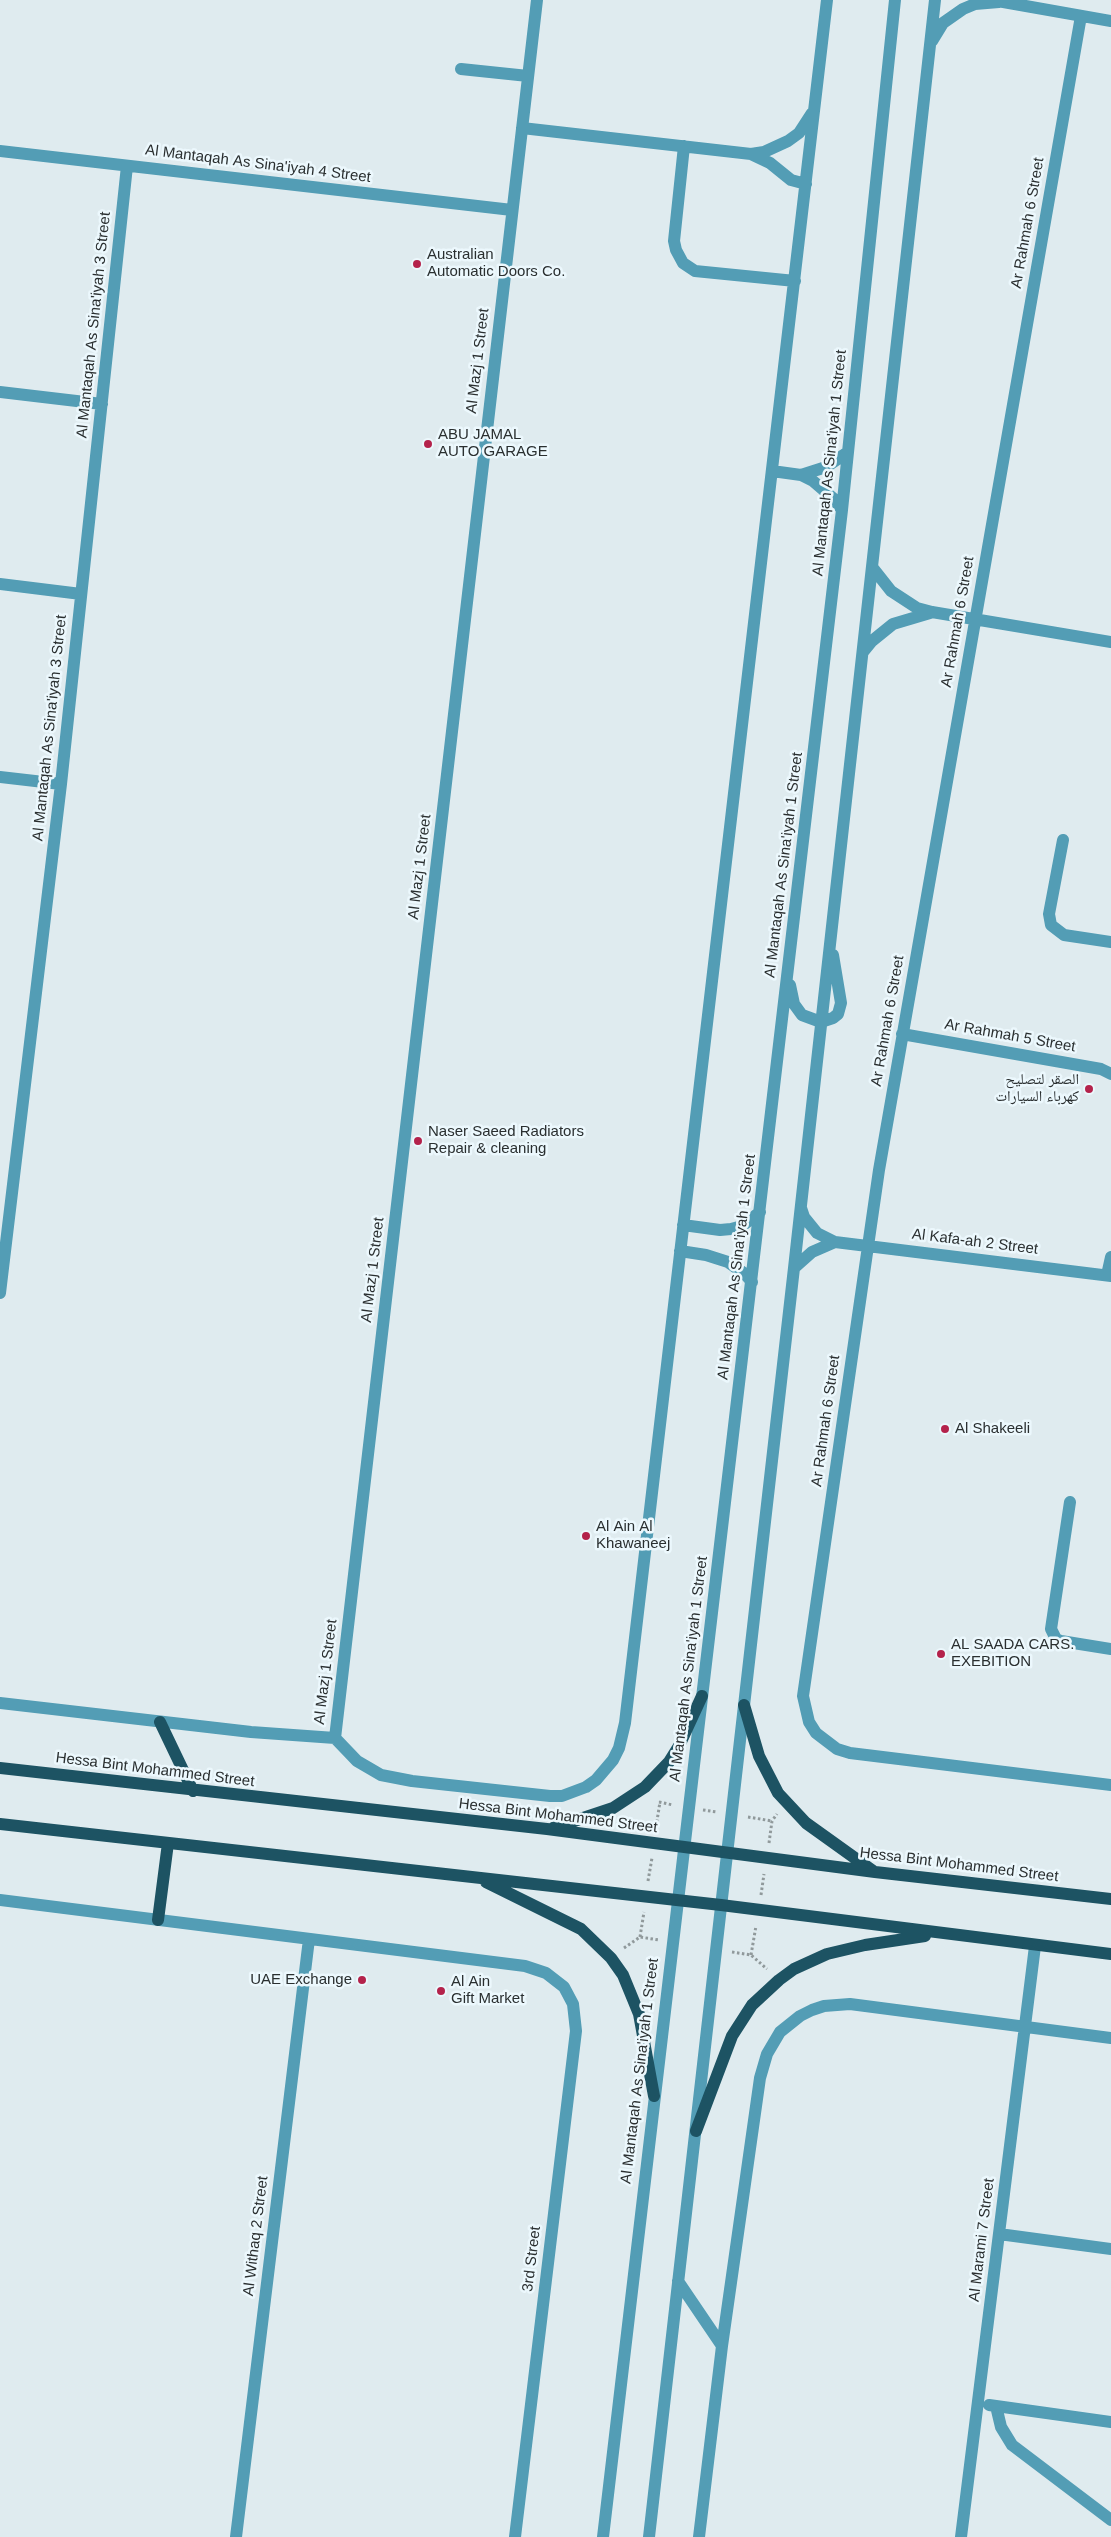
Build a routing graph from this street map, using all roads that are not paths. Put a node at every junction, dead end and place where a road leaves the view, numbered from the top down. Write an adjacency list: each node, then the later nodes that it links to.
1 (537, 0): 11 (street, Al Mazj 1 Street)
2 (827, 0): 12 (street)
3 (895, 0): 23 (street, Al Mantaqah As Sina'iyah 1 Street)
4 (935, 0): 9 (street)
5 (995, 1): 6 (street); 9 (street)
6 (1012, 2): 7 (street)
7 (1081, 16): 8 (street); 31 (street, Ar Rahmah 6 Street)
8 (1111, 21)
9 (930, 44): 27 (street)
10 (461, 69): 11 (street)
11 (528, 76): 13 (street, Al Mazj 1 Street)
12 (814, 111): 16 (street); 18 (street)
13 (522, 128): 14 (street); 19 (street, Al Mazj 1 Street)
14 (684, 146): 16 (street); 20 (street)
15 (0, 151): 17 (street, Al Mantaqah As Sina'iyah 4 Street)
16 (751, 154): 18 (street)
17 (126, 166): 19 (street, Al Mantaqah As Sina'iyah 4 Street); 22 (street, Al Mantaqah As Sina'iyah 3 Street)
18 (806, 184): 20 (street)
19 (512, 210): 60 (street, Al Mazj 1 Street)
20 (795, 281): 24 (street)
21 (0, 392): 22 (street)
22 (102, 404): 29 (street, Al Mantaqah As Sina'iyah 3 Street)
23 (848, 452): 25 (street); 26 (street, Al Mantaqah As Sina'iyah 1 Street)
24 (772, 471): 25 (street); 45 (street)
25 (802, 475): 26 (street)
26 (842, 510): 39 (street, Al Mantaqah As Sina'iyah 1 Street)
27 (872, 567): 30 (street); 33 (street)
28 (0, 584): 29 (street)
29 (82, 594): 35 (street, Al Mantaqah As Sina'iyah 3 Street)
30 (932, 612): 31 (street); 33 (street)
31 (975, 619): 32 (street); 41 (street, Ar Rahmah 6 Street)
32 (1111, 642)
33 (863, 652): 37 (street)
34 (0, 777): 35 (street)
35 (61, 784): 53 (street, Al Mantaqah As Sina'iyah 3 Street)
36 (1063, 840): 38 (street)
37 (830, 941): 40 (street); 40 (street)
38 (1111, 942)
39 (788, 976): 40 (street); 44 (street, Al Mantaqah As Sina'iyah 1 Street)
40 (822, 1022): 43 (street)
41 (902, 1034): 42 (street, Ar Rahmah 5 Street); 47 (street, Ar Rahmah 6 Street)
42 (1111, 1074)
43 (800, 1208): 46 (street, Al Kafa-ah 2 Street); 50 (street)
44 (760, 1212): 45 (street); 52 (street, Al Mantaqah As Sina'iyah 1 Street)
45 (683, 1225): 48 (street)
46 (835, 1242): 47 (street, Al Kafa-ah 2 Street); 50 (street, Al Kafa-ah 2 Street)
47 (868, 1245): 51 (street, Al Kafa-ah 2 Street); 62 (street, Ar Rahmah 6 Street)
48 (680, 1251): 52 (street); 60 (street)
49 (1111, 1257): 51 (street)
50 (794, 1268): 58 (street)
51 (1109, 1276)
52 (752, 1282): 56 (street, Al Mantaqah As Sina'iyah 1 Street)
53 (0, 1293)
54 (1070, 1502): 55 (street)
55 (1111, 1649)
56 (702, 1696): 65 (main road); 67 (street, Al Mantaqah As Sina'iyah 1 Street)
57 (0, 1703): 59 (street)
58 (744, 1706): 68 (street); 69 (main road)
59 (160, 1722): 60 (street); 63 (main road)
60 (335, 1738)
61 (0, 1768): 63 (main road, Hessa Bint Mohammed Street)
62 (1111, 1785)
63 (193, 1791): 65 (main road, Hessa Bint Mohammed Street)
64 (0, 1824): 66 (main road)
65 (548, 1829): 67 (main road, Hessa Bint Mohammed Street)
66 (168, 1843): 70 (main road); 75 (main road)
67 (683, 1847): 68 (main road, Hessa Bint Mohammed Street); 73 (street, Al Mantaqah As Sina'iyah 1 Street)
68 (727, 1853): 69 (main road, Hessa Bint Mohammed Street); 74 (street)
69 (875, 1872): 71 (main road, Hessa Bint Mohammed Street)
70 (479, 1878): 73 (main road); 82 (main road)
71 (1111, 1899)
72 (0, 1900): 75 (street)
73 (676, 1900): 74 (main road); 82 (street, Al Mantaqah As Sina'iyah 1 Street)
74 (721, 1905): 76 (main road); 83 (street)
75 (158, 1920): 77 (street)
76 (943, 1934): 78 (main road); 83 (main road)
77 (309, 1939): 92 (street, Al Withaq 2 Street); 93 (street, 3rd Street)
78 (1035, 1946): 79 (main road); 80 (street, Al Marami 7 Street)
79 (1111, 1954)
80 (1025, 2026): 81 (street); 84 (street, Al Marami 7 Street); 87 (street)
81 (1111, 2038)
82 (654, 2096): 94 (street, Al Mantaqah As Sina'iyah 1 Street)
83 (696, 2131): 86 (street)
84 (1000, 2234): 85 (street); 88 (street, Al Marami 7 Street)
85 (1111, 2250)
86 (678, 2280): 87 (street); 95 (street)
87 (722, 2346): 96 (street)
88 (979, 2404): 89 (street); 97 (street, Al Marami 7 Street)
89 (996, 2406): 90 (street); 91 (street)
90 (1111, 2422)
91 (1111, 2520)
92 (236, 2537)
93 (515, 2537)
94 (603, 2537)
95 (649, 2537)
96 (699, 2537)
97 (961, 2537)

